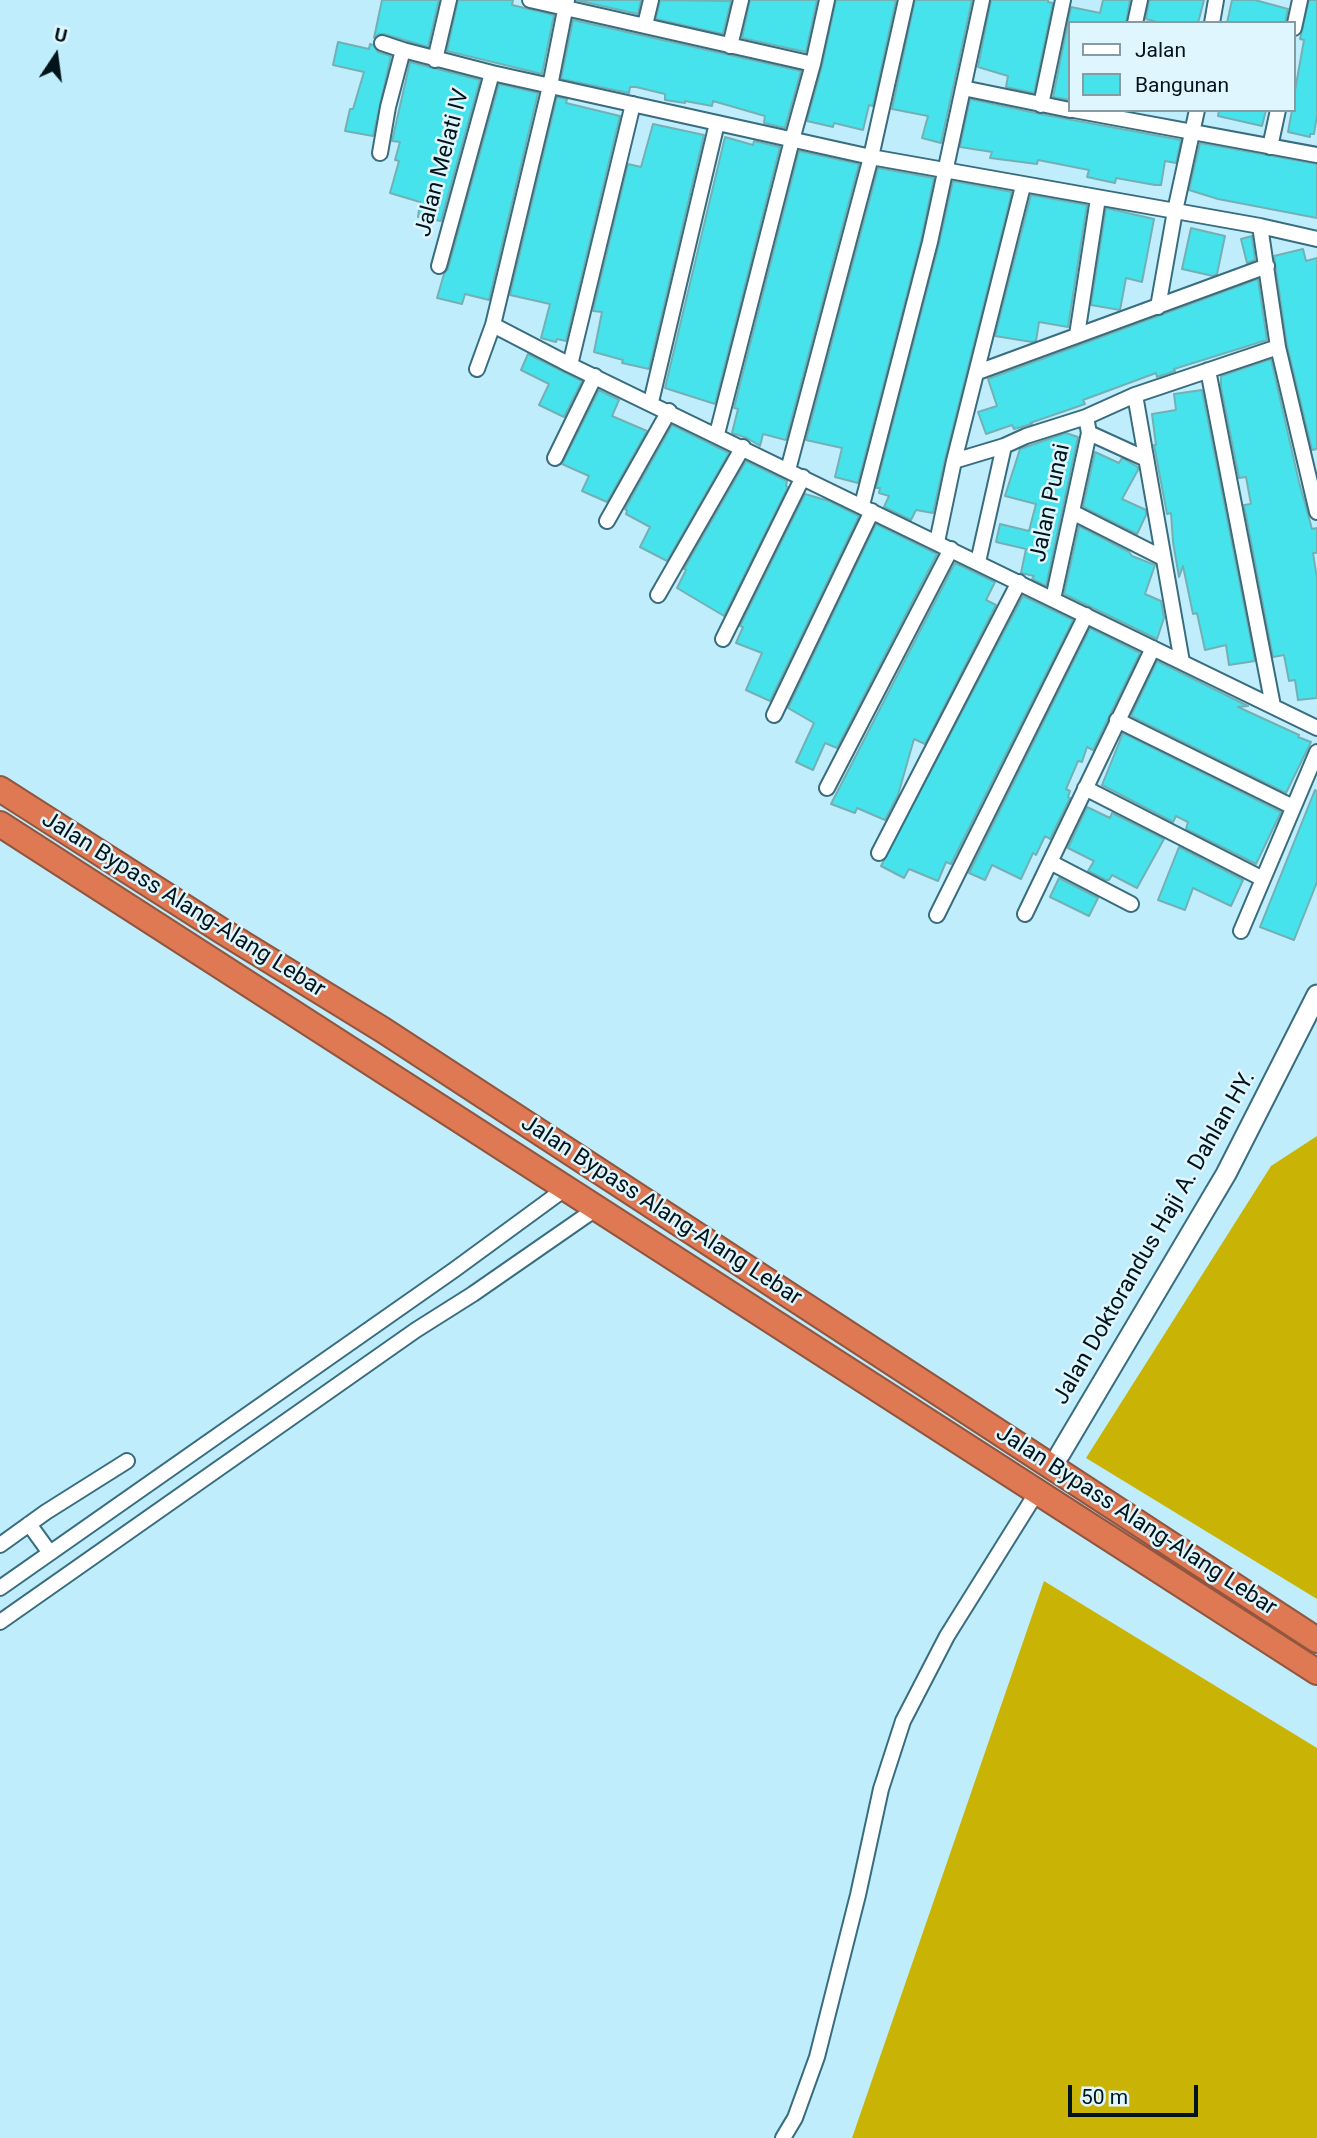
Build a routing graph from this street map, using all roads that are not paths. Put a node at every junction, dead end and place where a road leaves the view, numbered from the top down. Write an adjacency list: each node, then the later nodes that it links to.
1 (449, 0): 20 (street)
2 (530, 0): 12 (street)
3 (651, 0): 16 (street)
4 (741, 0): 18 (street)
5 (827, 0): 21 (street)
6 (906, 0): 37 (street)
7 (982, 0): 24 (street)
8 (1063, 0): 26 (street)
9 (1140, 0): 13 (street)
10 (1216, 0): 14 (street)
11 (1300, 0): 15 (street)
12 (566, 4): 16 (street); 23 (street)
13 (1135, 21)
14 (1212, 21)
15 (1296, 21)
16 (645, 25): 18 (street)
17 (382, 43): 19 (street)
18 (730, 46): 21 (street)
19 (403, 50): 20 (street); 35 (street)
20 (435, 60): 22 (street)
21 (813, 64): 33 (street)
22 (492, 73): 23 (street); 44 (street, Jalan Melati IV)
23 (550, 86): 25 (street); 47 (street)
24 (963, 88): 26 (street); 38 (street)
25 (634, 104): 31 (street); 50 (street)
26 (1041, 105): 27 (street)
27 (1068, 109)
28 (1197, 112): 32 (street)
29 (1278, 112): 34 (street)
30 (1115, 113): 32 (street)
31 (717, 123): 33 (street); 56 (street)
32 (1194, 134): 34 (street); 41 (street)
33 (792, 140): 37 (street); 60 (street)
34 (1270, 147): 36 (street)
35 (380, 153)
36 (1317, 155)
37 (871, 157): 38 (street); 66 (street)
38 (945, 170): 39 (street); 68 (street)
39 (1023, 186): 40 (street); 53 (street)
40 (1098, 198): 41 (street); 48 (street)
41 (1174, 211): 42 (street); 46 (street)
42 (1260, 226): 43 (street); 45 (street)
43 (1317, 239)
44 (439, 266)
45 (1267, 266): 46 (street); 49 (street)
46 (1158, 307): 48 (street)
47 (493, 325): 50 (street); 51 (street)
48 (1077, 335): 53 (street)
49 (1278, 347): 52 (street); 70 (street)
50 (570, 365): 54 (street)
51 (477, 369)
52 (1208, 370): 55 (street); 83 (street)
53 (978, 372): 65 (street)
54 (594, 376): 56 (street); 63 (street)
55 (1135, 395): 58 (street); 64 (street)
56 (651, 402): 57 (street)
57 (669, 411): 60 (street); 71 (street)
58 (1086, 417): 59 (street, Jalan Punai); 61 (street)
59 (1089, 433): 64 (street); 69 (street, Jalan Punai)
60 (717, 434): 62 (street)
61 (1004, 446): 65 (street); 75 (street)
62 (743, 447): 66 (street); 77 (street)
63 (555, 458)
64 (1146, 459): 74 (street)
65 (954, 461): 72 (street)
66 (788, 470): 67 (street)
67 (803, 477): 68 (street); 80 (street)
68 (867, 508): 72 (street); 84 (street)
69 (1072, 512): 74 (street); 78 (street, Jalan Punai)
70 (1317, 512)
71 (607, 522)
72 (937, 542): 73 (street)
73 (951, 549): 75 (street); 88 (street)
74 (1163, 558): 82 (street)
75 (978, 562): 76 (street)
76 (1019, 582): 78 (street); 93 (street)
77 (659, 595)
78 (1053, 599): 79 (street)
79 (1086, 615): 81 (street); 98 (street)
80 (723, 639)
81 (1153, 648): 82 (street); 85 (street)
82 (1182, 662): 83 (street)
83 (1273, 706): 86 (street)
84 (774, 715)
85 (1117, 720): 89 (street); 91 (street)
86 (1317, 728)
87 (1317, 752): 91 (street)
88 (827, 788)
89 (1085, 788): 94 (street); 95 (street)
90 (0, 789): 103 (highway, Jalan Bypass Alang-Alang Lebar)
91 (1293, 807): 95 (street)
92 (0, 824): 101 (highway, Jalan Bypass Alang-Alang Lebar)
93 (879, 853)
94 (1050, 862): 96 (street); 97 (street)
95 (1263, 878): 99 (street)
96 (1131, 904)
97 (1025, 914)
98 (937, 915)
99 (1241, 931)
100 (1317, 995): 103 (street, Jalan Doktorandus Haji A. Dahlan HY.)
101 (566, 1188): 102 (highway, Jalan Bypass Alang-Alang Lebar); 108 (street)
102 (597, 1208): 105 (highway, Jalan Bypass Alang-Alang Lebar); 110 (street)
103 (1056, 1460): 111 (highway, Jalan Bypass Alang-Alang Lebar)
104 (127, 1461): 106 (street)
105 (1037, 1492): 113 (highway, Jalan Bypass Alang-Alang Lebar); 115 (street)
106 (29, 1524): 107 (street); 108 (street)
107 (0, 1545)
108 (50, 1553): 109 (street)
109 (0, 1588)
110 (0, 1622)
111 (1293, 1624): 112 (highway, Jalan Bypass Alang-Alang Lebar); 113 (highway)
112 (1317, 1640)
113 (1279, 1648): 114 (highway, Jalan Bypass Alang-Alang Lebar)
114 (1317, 1672)
115 (783, 2138)

